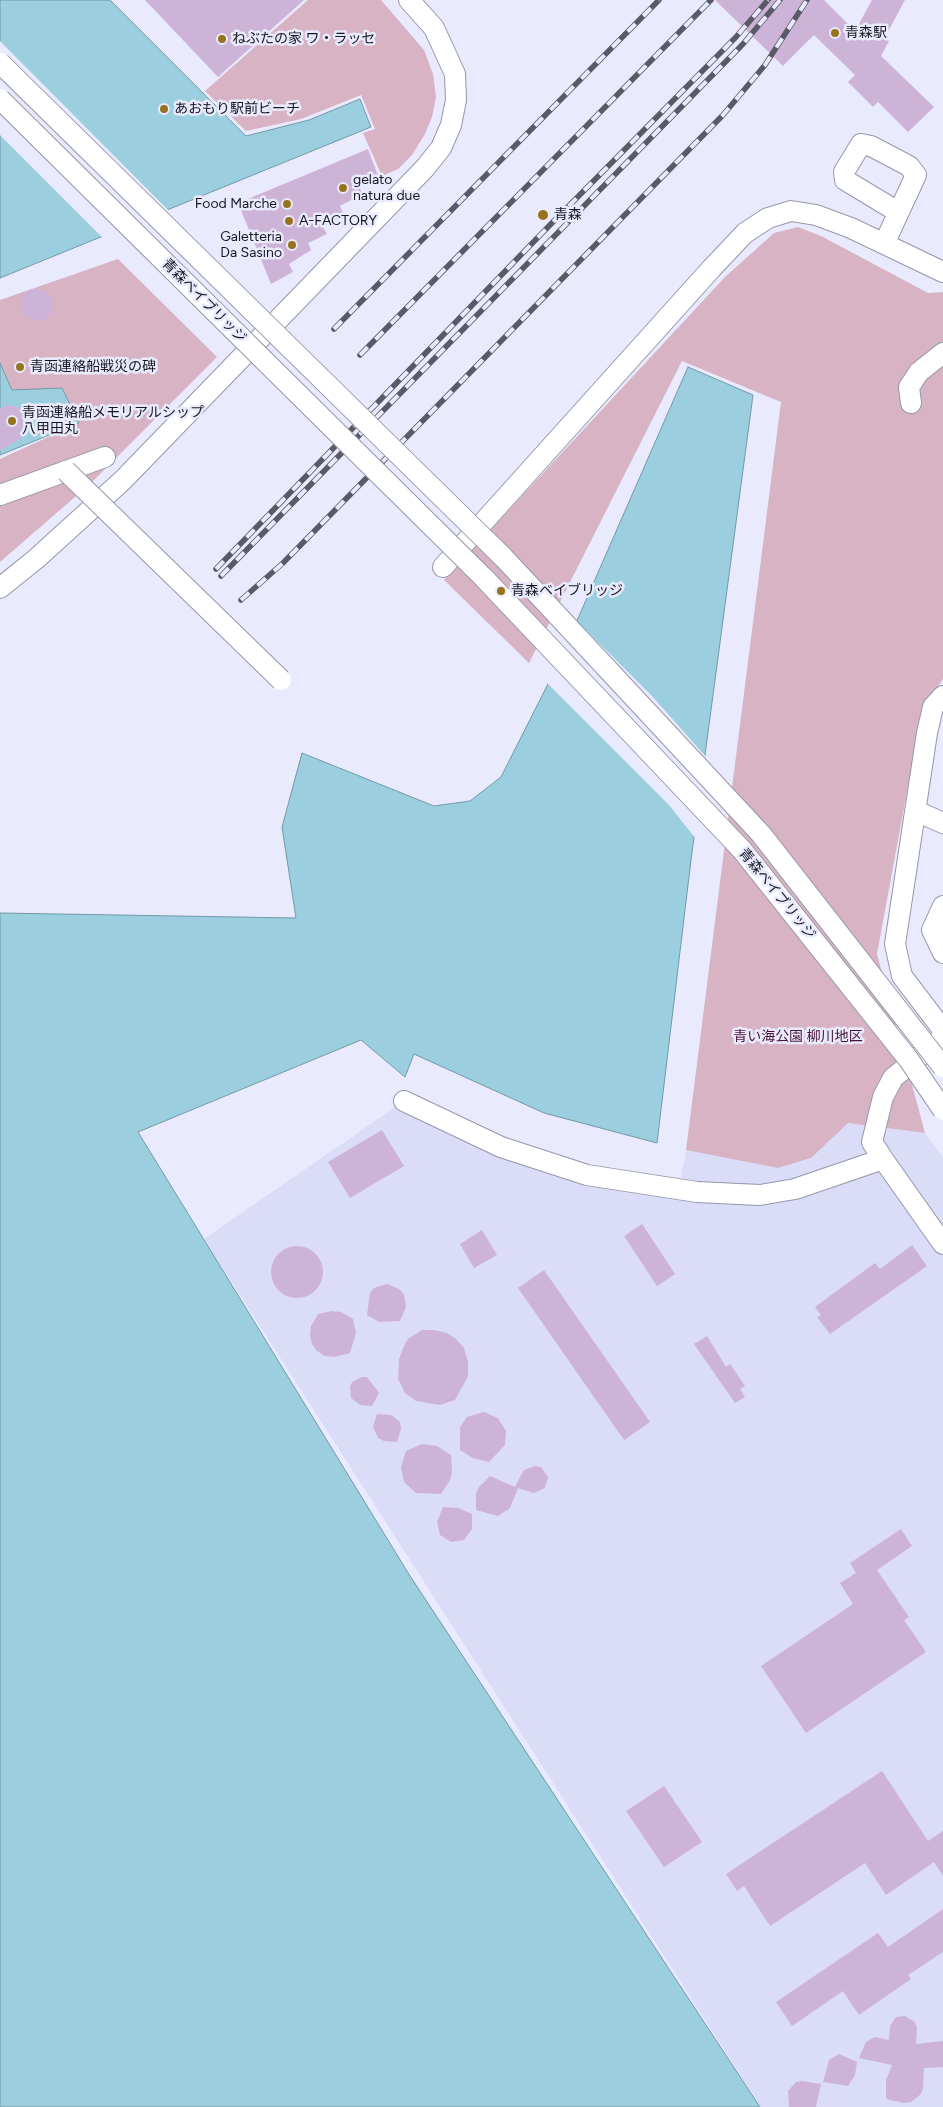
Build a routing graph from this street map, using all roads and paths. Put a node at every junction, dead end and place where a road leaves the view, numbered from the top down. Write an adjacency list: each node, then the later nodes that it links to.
1 (410, 0): 13 (street)
2 (0, 64): 22 (street, 青森ベイブリッジ, bridge)
3 (0, 99): 24 (street, 青森ベイブリッジ, bridge)
4 (898, 212): 5 (street)
5 (884, 244): 6 (street); 12 (street)
6 (943, 272)
7 (943, 354): 8 (street)
8 (911, 403)
9 (105, 457): 10 (street)
10 (66, 471): 11 (street); 14 (street, bridge)
11 (0, 495)
12 (443, 567)
13 (0, 588)
14 (281, 680)
15 (943, 696): 16 (street)
16 (916, 811): 17 (street); 20 (street)
17 (943, 824)
18 (943, 906): 19 (street)
19 (943, 954)
20 (943, 1030)
21 (943, 1036): 25 (street)
22 (943, 1067)
23 (404, 1101): 25 (street)
24 (943, 1110)
25 (883, 1159): 26 (street)
26 (943, 1244)

